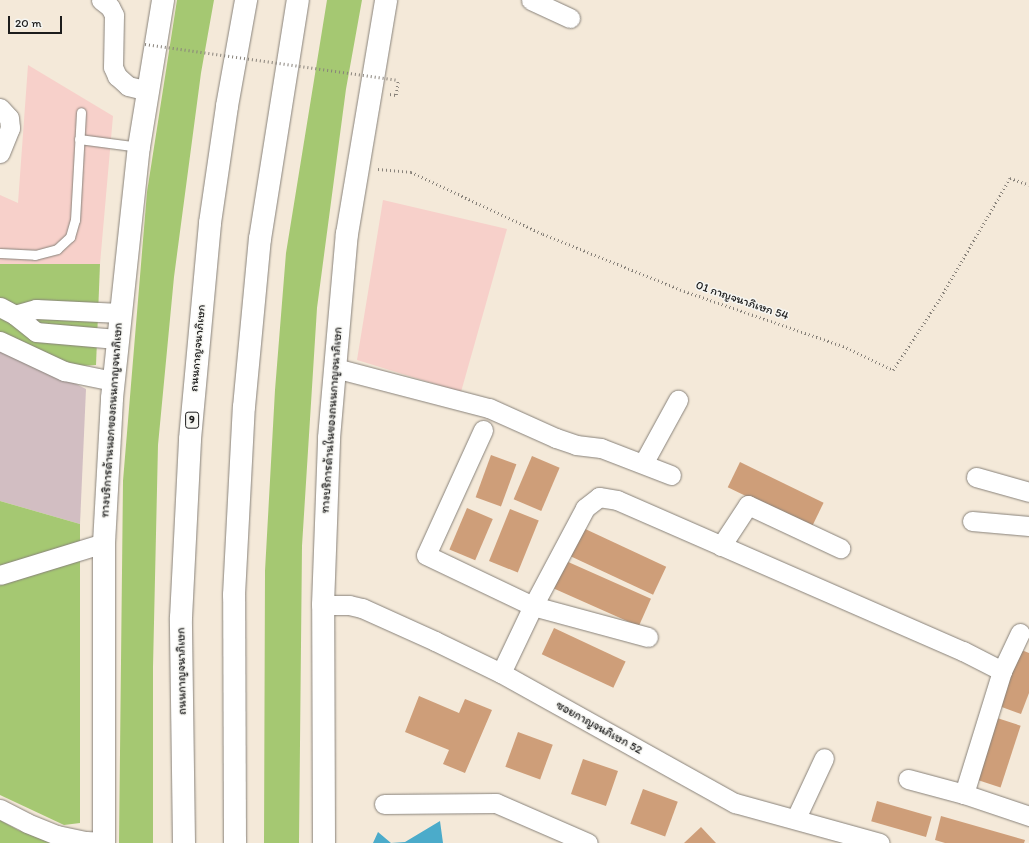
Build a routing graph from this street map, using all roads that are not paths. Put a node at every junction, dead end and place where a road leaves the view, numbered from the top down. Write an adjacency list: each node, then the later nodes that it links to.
1 (101, 0): 8 (street)
2 (162, 0): 8 (main road, ทางบริการด้านนอกของถนนกาญจนาภิเษก)
3 (246, 0): 47 (main road, ถนนกาญจนาภิเษก / 9)
4 (298, 0): 48 (main road)
5 (386, 0): 19 (main road, ทางบริการด้านในของถนนกาญจนาภิเษก)
6 (532, 0): 7 (street)
7 (570, 18)
8 (148, 91): 12 (main road, ทางบริการด้านนอกของถนนกาญจนาภิเษก)
9 (0, 108): 13 (street)
10 (81, 112): 11 (lane)
11 (80, 138): 12 (lane); 14 (lane)
12 (139, 147): 16 (main road, ทางบริการด้านนอกของถนนกาญจนาภิเษก)
13 (0, 153)
14 (0, 253)
15 (8, 311): 16 (street); 17 (street)
16 (120, 313): 17 (main road, ทางบริการด้านนอกของถนนกาญจนาภิเษก)
17 (117, 339): 20 (main road, ทางบริการด้านนอกของถนนกาญจนาภิเษก)
18 (0, 341): 20 (street)
19 (335, 368): 23 (street); 33 (main road, ทางบริการด้านในของถนนกาญจนาภิเษก)
20 (113, 381): 29 (main road, ทางบริการด้านนอกของถนนกาญจนาภิเษก)
21 (678, 400): 23 (street)
22 (483, 430): 34 (street)
23 (644, 462): 24 (street)
24 (671, 474)
25 (976, 477): 26 (street)
26 (1029, 492)
27 (972, 521): 28 (street)
28 (1029, 526)
29 (104, 543): 32 (street); 46 (main road, ทางบริการด้านนอกของถนนกาญจนาภิเษก)
30 (721, 546): 31 (street); 34 (street); 37 (street)
31 (840, 548)
32 (0, 575)
33 (323, 605): 38 (street, ซอยกาญจนภิเษก 52); 49 (main road, ทางบริการด้านในของถนนกาญจนาภิเษก)
34 (533, 606): 36 (street); 38 (street)
35 (1020, 633): 37 (street)
36 (648, 637)
37 (1002, 671): 41 (street)
38 (501, 673): 45 (street, ซอยกาญจนภิเษก 52)
39 (824, 758): 45 (street)
40 (908, 779): 41 (street)
41 (964, 794): 44 (street)
42 (384, 804): 50 (street)
43 (0, 809): 46 (street)
44 (1029, 816)
45 (796, 818): 51 (street, ซอยกาญจนภิเษก 52)
46 (104, 842)
47 (184, 843)
48 (235, 843)
49 (324, 843)
50 (588, 843)
51 (880, 843)

